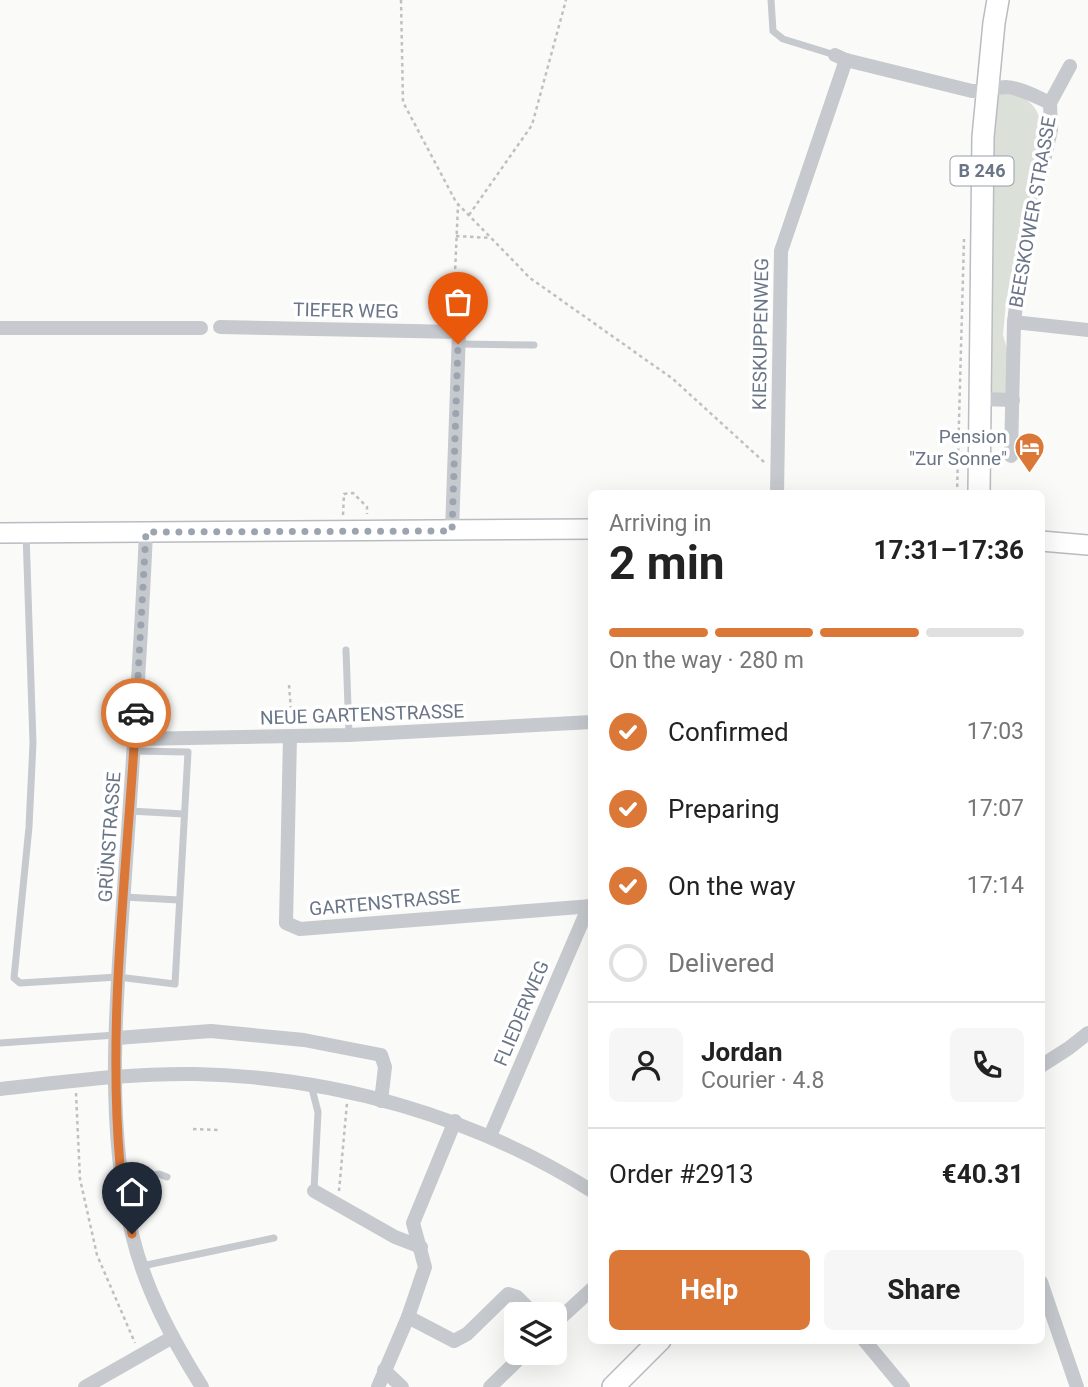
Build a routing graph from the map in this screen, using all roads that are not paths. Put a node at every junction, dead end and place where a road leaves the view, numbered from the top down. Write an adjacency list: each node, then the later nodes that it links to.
1 (771, 0): 3 (lane)
2 (998, 0): 5 (main road, BEESKOWER STRASSE / B 246)
3 (840, 57): 5 (street); 17 (street, KIESKUPPENWEG)
4 (1070, 66): 6 (street, BEESKOWER STRASSE)
5 (987, 92): 6 (street, BEESKOWER STRASSE); 14 (main road, BEESKOWER STRASSE / B 246)
6 (1050, 103): 7 (street, BEESKOWER STRASSE)
7 (1014, 322): 11 (street, BEESKOWER STRASSE); 15 (street, BEESKOWER STRASSE)
8 (220, 327): 12 (street, TIEFER WEG)
9 (0, 328): 10 (street)
10 (201, 328)
11 (1088, 330)
12 (455, 338): 13 (lane, TIEFER WEG); 20 (street)
13 (534, 345)
14 (979, 399): 15 (street); 18 (main road, BEESKOWER STRASSE / B 246)
15 (1013, 400): 16 (street, BEESKOWER STRASSE)
16 (1011, 456)
17 (777, 490)
18 (979, 490)
19 (588, 529): 20 (main road)
20 (452, 531): 21 (main road)
21 (146, 532): 23 (main road); 30 (street, GRÜNSTRASSE)
22 (0, 533): 23 (main road)
23 (26, 533): 37 (lane)
24 (1045, 541): 25 (main road)
25 (1088, 545)
26 (346, 650): 28 (lane)
27 (588, 722): 28 (street, NEUE GARTENSTRASSE)
28 (349, 736): 29 (street, NEUE GARTENSTRASSE)
29 (291, 737): 30 (street, NEUE GARTENSTRASSE); 35 (street, GARTENSTRASSE)
30 (134, 745): 31 (street, GRÜNSTRASSE); 32 (lane)
31 (130, 811): 32 (lane); 33 (street, GRÜNSTRASSE)
32 (184, 814): 34 (lane)
33 (124, 897): 34 (lane); 37 (street, GRÜNSTRASSE)
34 (179, 900): 37 (lane)
35 (588, 906)
36 (588, 911): 47 (street, FLIEDERWEG)
37 (118, 977): 39 (street, GRÜNSTRASSE)
38 (1088, 1032): 41 (street)
39 (117, 1037): 40 (lane); 42 (street, GRÜNSTRASSE); 45 (street)
40 (0, 1043)
41 (1045, 1063)
42 (116, 1077): 43 (street); 44 (street); 49 (street, GRÜNSTRASSE)
43 (311, 1085): 45 (street); 51 (lane)
44 (0, 1089)
45 (381, 1101): 46 (street)
46 (455, 1121): 47 (street); 53 (street)
47 (490, 1136): 50 (street)
48 (167, 1177): 49 (lane)
49 (122, 1180): 54 (street, GRÜNSTRASSE)
50 (588, 1188)
51 (314, 1191): 53 (street)
52 (274, 1238): 54 (lane)
53 (421, 1247): 59 (street)
54 (142, 1266): 60 (street, GRÜNSTRASSE)
55 (588, 1293): 58 (street)
56 (1045, 1294): 72 (street)
57 (522, 1302): 59 (street)
58 (567, 1312)
59 (408, 1317): 64 (street)
60 (171, 1338): 65 (street); 66 (street, GRÜNSTRASSE)
61 (656, 1344): 70 (main road)
62 (867, 1344): 71 (street)
63 (513, 1365): 69 (street)
64 (384, 1370): 67 (street); 68 (street)
65 (85, 1387)
66 (202, 1387)
67 (378, 1387)
68 (402, 1387)
69 (490, 1387)
70 (613, 1387)
71 (903, 1387)
72 (1077, 1387)

